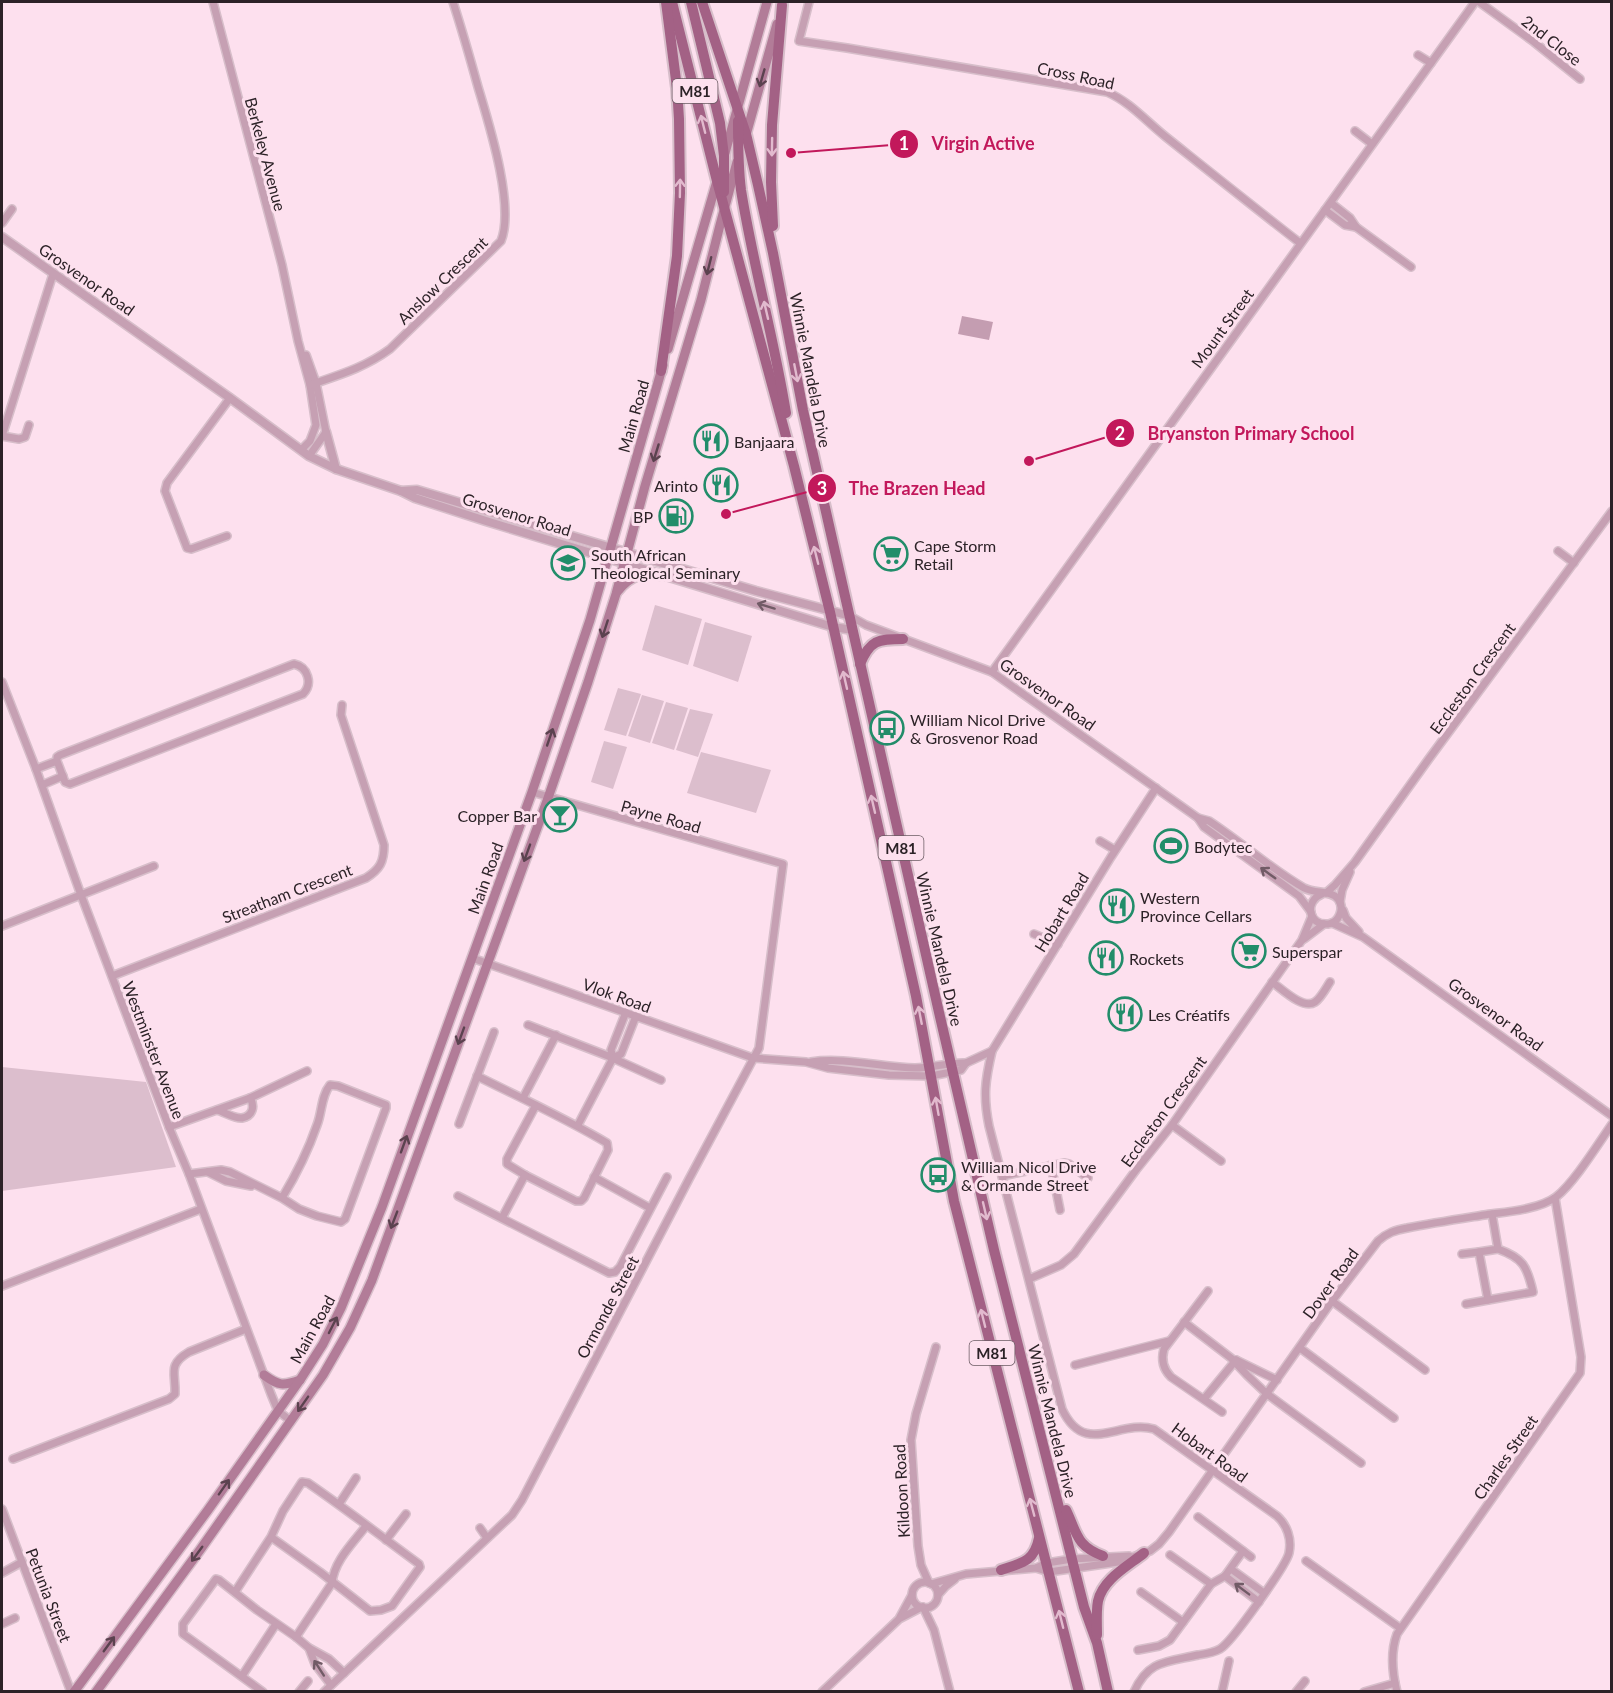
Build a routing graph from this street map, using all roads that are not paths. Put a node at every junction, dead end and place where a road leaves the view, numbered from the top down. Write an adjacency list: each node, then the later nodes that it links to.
1 (213, 2): 33 (street, Berkeley Avenue)
2 (453, 2): 33 (street, Anslow Crescent)
3 (666, 2): 32 (main road, one-way to 3)
4 (672, 2): 20 (main road, Winnie Mandela Drive / M81, one-way to 4)
5 (691, 2): 18 (main road)
6 (702, 2): 14 (main road, Winnie Mandela Drive / M81)
7 (767, 2): 14 (main road, Main Road)
8 (809, 2): 28 (street, Cross Road)
9 (1477, 2): 12 (street, Mount Street); 13 (street, 2nd Close)
10 (783, 3): 16 (main road, Main Road, one-way to 16); 29 (main road, one-way to 29)
11 (1418, 55): 12 (street)
12 (1431, 63): 17 (street, Mount Street)
13 (1580, 79)
14 (738, 109): 16 (main road, Winnie Mandela Drive / M81); 18 (main road, Main Road); 19 (main road)
15 (1355, 131): 17 (street)
16 (746, 135): 19 (main road, Main Road); 29 (main road, Winnie Mandela Drive / M81)
17 (1372, 144): 21 (street, Mount Street)
18 (724, 156): 20 (main road, Main Road); 22 (main road)
19 (738, 159): 22 (main road, Main Road); 40 (main road, one-way to 19)
20 (717, 181): 22 (main road, Winnie Mandela Drive / M81); 32 (main road, Main Road)
21 (1331, 203): 24 (street, Mount Street); 26 (street)
22 (725, 207): 40 (main road, Winnie Mandela Drive / M81); 46 (main road, Main Road, one-way to 46)
23 (12, 209): 25 (street)
24 (1325, 210): 26 (street); 28 (street, Mount Street)
25 (2, 223)
26 (1356, 227): 30 (street)
27 (2, 237): 31 (street, Grosvenor Road)
28 (1300, 243): 57 (street, Mount Street)
29 (773, 253): 51 (main road, Winnie Mandela Drive / M81, one-way to 51)
30 (1411, 267)
31 (53, 274): 34 (street, Grosvenor Road); 37 (street)
32 (661, 371): 45 (main road, Main Road)
33 (313, 384): 36 (street, Berkeley Avenue); 38 (street, Berkeley Avenue)
34 (230, 398): 38 (street, Grosvenor Road); 43 (street)
35 (29, 425): 37 (street)
36 (326, 432): 39 (street); 41 (street)
37 (2, 436)
38 (301, 450): 39 (street, Grosvenor Road)
39 (309, 456): 41 (street, Grosvenor Road)
40 (794, 466): 50 (main road, Winnie Mandela Drive / M81, one-way to 40)
41 (336, 469): 45 (street, Grosvenor Road)
42 (1611, 511): 47 (street, Eccleston Crescent)
43 (227, 536)
44 (1558, 551): 47 (street)
45 (609, 552): 46 (street, Grosvenor Road); 65 (main road, Main Road, one-way to 45)
46 (626, 557): 48 (street, Grosvenor Road); 49 (main road, Main Road); 50 (street, Grosvenor Road)
47 (1574, 563): 70 (street, Eccleston Crescent)
48 (669, 576): 49 (main road); 53 (street, Grosvenor Road, one-way to 48)
49 (616, 594): 66 (main road, Main Road, one-way to 66)
50 (830, 612): 51 (street, Grosvenor Road); 53 (main road, Winnie Mandela Drive / M81)
51 (850, 616): 52 (street, Grosvenor Road); 54 (main road, Winnie Mandela Drive / M81)
52 (866, 625): 54 (street, Grosvenor Road); 55 (street, Grosvenor Road)
53 (833, 627): 54 (street, Grosvenor Road); 98 (main road, Winnie Mandela Drive / M81, one-way to 53)
54 (853, 630): 56 (main road, Winnie Mandela Drive / M81)
55 (903, 639): 56 (main road); 57 (street, Grosvenor Road)
56 (860, 664): 96 (main road, Winnie Mandela Drive / M81)
57 (992, 672): 64 (street, Grosvenor Road)
58 (2, 682): 61 (street, Westminster Avenue)
59 (342, 705): 85 (street, Streatham Crescent)
60 (57, 761): 61 (street); 62 (street); 62 (street)
61 (36, 769): 63 (street, Westminster Avenue)
62 (63, 776): 63 (street)
63 (42, 785): 74 (street, Westminster Avenue)
64 (1156, 788): 67 (street, Grosvenor Road); 69 (street, Hobart Road)
65 (532, 792): 66 (street, Payne Road); 83 (main road, Main Road)
66 (548, 798): 71 (street, Payne Road); 84 (main road, Main Road, one-way to 84)
67 (1198, 818): 73 (street, Grosvenor Road); 76 (street, Grosvenor Road, one-way to 67)
68 (1100, 841): 69 (street)
69 (1115, 850): 82 (street, Hobart Road)
70 (1355, 862): 73 (street, Eccleston Crescent); 75 (street, Eccleston Crescent)
71 (783, 864): 95 (street, Ormonde Street)
72 (154, 866): 74 (street)
73 (1324, 893): 75 (street); 76 (street)
74 (81, 895): 78 (street); 85 (street, Westminster Avenue)
75 (1341, 903): 77 (street); 80 (street, Grosvenor Road)
76 (1311, 914): 77 (street); 81 (street, Eccleston Crescent)
77 (1328, 924): 80 (street, Grosvenor Road); 81 (street, Eccleston Crescent)
78 (2, 926)
79 (1034, 934): 82 (street)
80 (1363, 937): 105 (street, Grosvenor Road)
81 (1302, 940): 86 (street, Eccleston Crescent)
82 (1058, 944): 93 (street, Hobart Road)
83 (472, 958): 84 (street, Vlok Road); 145 (main road, Main Road, one-way to 83)
84 (488, 963): 88 (street, Vlok Road); 152 (main road, Main Road, one-way to 152)
85 (112, 976): 110 (street, Westminster Avenue)
86 (1272, 981): 87 (street); 109 (street, Eccleston Crescent)
87 (1330, 982)
88 (626, 1012): 89 (street, Vlok Road); 94 (street)
89 (636, 1016): 94 (street); 95 (street, Vlok Road)
90 (528, 1025): 92 (street)
91 (494, 1032): 99 (street)
92 (556, 1035): 94 (street); 102 (street)
93 (992, 1051): 96 (street); 115 (street, Hobart Road)
94 (613, 1058): 100 (street); 108 (street)
95 (753, 1058): 98 (street, Vlok Road); 166 (street, Ormonde Street)
96 (952, 1068): 98 (street); 157 (main road, Winnie Mandela Drive / M81, one-way to 157)
97 (307, 1071): 101 (street)
98 (930, 1072): 164 (main road, Winnie Mandela Drive / M81, one-way to 98)
99 (477, 1076): 102 (street); 106 (street)
100 (661, 1080)
101 (250, 1098): 104 (street); 104 (street)
102 (523, 1098): 103 (street)
103 (536, 1105): 108 (street); 114 (street)
104 (217, 1110): 110 (street)
105 (1611, 1116)
106 (459, 1124)
107 (1611, 1124): 121 (street)
108 (578, 1125): 116 (street)
109 (1172, 1125): 111 (street); 130 (street, Eccleston Crescent)
110 (169, 1127): 113 (street, Westminster Avenue)
111 (1221, 1161)
112 (1051, 1165): 115 (street); 118 (street); 124 (street)
113 (189, 1174): 120 (street); 123 (street, Westminster Avenue)
114 (525, 1175): 116 (street); 126 (street)
115 (1002, 1176): 130 (street, Hobart Road)
116 (594, 1177): 122 (street)
117 (667, 1177): 122 (street)
118 (1088, 1178)
119 (458, 1196): 126 (street)
120 (282, 1198): 120 (street)
121 (1555, 1198): 125 (street, Dover Road); 200 (street, Charles Street)
122 (650, 1208): 126 (street)
123 (201, 1209): 131 (street); 137 (street, Westminster Avenue)
124 (1060, 1210)
125 (1492, 1214): 127 (street); 134 (street, Dover Road)
126 (502, 1218)
127 (1498, 1249): 128 (street); 133 (street)
128 (1479, 1252): 129 (street); 133 (street)
129 (1462, 1254)
130 (1029, 1278): 155 (street, Hobart Road)
131 (2, 1286)
132 (1208, 1291): 136 (street)
133 (1488, 1300): 135 (street)
134 (1332, 1301): 140 (street, Dover Road); 143 (street)
135 (1466, 1304)
136 (1184, 1322): 138 (street); 141 (street)
137 (246, 1329): 144 (street, Westminster Avenue); 153 (street)
138 (1169, 1341): 142 (street); 148 (street)
139 (936, 1347): 176 (street, Kildoon Road)
140 (1300, 1348): 146 (street, Dover Road); 151 (street)
141 (1234, 1360): 146 (street); 147 (street); 148 (street)
142 (1075, 1365)
143 (1425, 1370)
144 (264, 1375): 145 (main road); 149 (street, Westminster Avenue)
145 (300, 1380): 149 (main road, Main Road)
146 (1277, 1380): 147 (street, Dover Road)
147 (1267, 1394): 154 (street); 155 (street, Dover Road)
148 (1203, 1399): 150 (street)
149 (278, 1411): 152 (street); 213 (main road, Main Road, one-way to 149)
150 (1222, 1412)
151 (1394, 1418)
152 (291, 1421): 214 (main road, Main Road, one-way to 214)
153 (13, 1459)
154 (1361, 1463)
155 (1212, 1470): 169 (street, Dover Road); 189 (street, Hobart Road)
156 (356, 1478): 158 (street)
157 (1056, 1491): 171 (main road); 175 (main road, Winnie Mandela Drive / M81)
158 (339, 1504): 162 (street); 165 (street)
159 (2, 1509): 174 (street, Petunia Street)
160 (406, 1514): 167 (street)
161 (1198, 1517): 168 (street)
162 (366, 1526): 167 (street); 183 (street)
163 (480, 1528): 166 (street)
164 (1040, 1535): 177 (main road, Winnie Mandela Drive / M81); 179 (main road)
165 (271, 1537): 183 (street); 187 (street)
166 (487, 1538): 207 (street, Ormonde Street)
167 (386, 1540): 183 (street)
168 (1243, 1551): 172 (street); 178 (street)
169 (1139, 1555): 171 (street); 175 (street, Dover Road); 203 (main road)
170 (1170, 1555): 186 (street)
171 (1103, 1556): 175 (street)
172 (1251, 1557)
173 (1306, 1561): 200 (street)
174 (22, 1562): 180 (street); 213 (street, Petunia Street)
175 (1074, 1564): 177 (street); 203 (main road, Winnie Mandela Drive / M81)
176 (921, 1565): 184 (street, Kildoon Road); 185 (street, Kildoon Road)
177 (1048, 1567): 179 (street); 220 (main road, Winnie Mandela Drive / M81, one-way to 177)
178 (1231, 1569): 182 (street); 189 (street)
179 (1001, 1570): 181 (street)
180 (2, 1573)
181 (966, 1574): 184 (street); 191 (street)
182 (1225, 1576): 186 (street); 192 (street, one-way to 182)
183 (332, 1583): 202 (street)
184 (930, 1583): 185 (street); 191 (street)
185 (918, 1584): 190 (street)
186 (1211, 1584): 197 (street)
187 (235, 1592): 199 (street); 208 (street)
188 (1141, 1592): 197 (street)
189 (1264, 1593): 192 (street, Hobart Road)
190 (912, 1594): 194 (street); 196 (street)
191 (938, 1595): 193 (street)
192 (1259, 1602): 222 (street, Hobart Road)
193 (934, 1604): 194 (street); 201 (street)
194 (922, 1607): 196 (street); 201 (street)
195 (15, 1618): 198 (street)
196 (899, 1619): 218 (street)
197 (1183, 1622): 205 (street)
198 (2, 1624)
199 (276, 1624): 202 (street); 208 (street)
200 (1400, 1628): 211 (street, Charles Street)
201 (934, 1630): 219 (street)
202 (296, 1637): 204 (street)
203 (1097, 1643): 221 (main road, Winnie Mandela Drive / M81)
204 (309, 1648): 207 (street); 212 (street, one-way to 204)
205 (1138, 1650)
206 (1229, 1661): 223 (street)
207 (344, 1673): 212 (street, Ormonde Street)
208 (242, 1676): 215 (street)
209 (308, 1681): 216 (street)
210 (1305, 1681): 224 (street)
211 (1395, 1683): 225 (street); 226 (street, Charles Street)
212 (332, 1685): 217 (street, Ormonde Street)
213 (73, 1692)
214 (96, 1692)
215 (263, 1692)
216 (299, 1692)
217 (324, 1692)
218 (822, 1692)
219 (950, 1692)
220 (1079, 1692)
221 (1108, 1692)
222 (1134, 1692)
223 (1222, 1692)
224 (1296, 1692)
225 (1364, 1692)
226 (1397, 1692)

